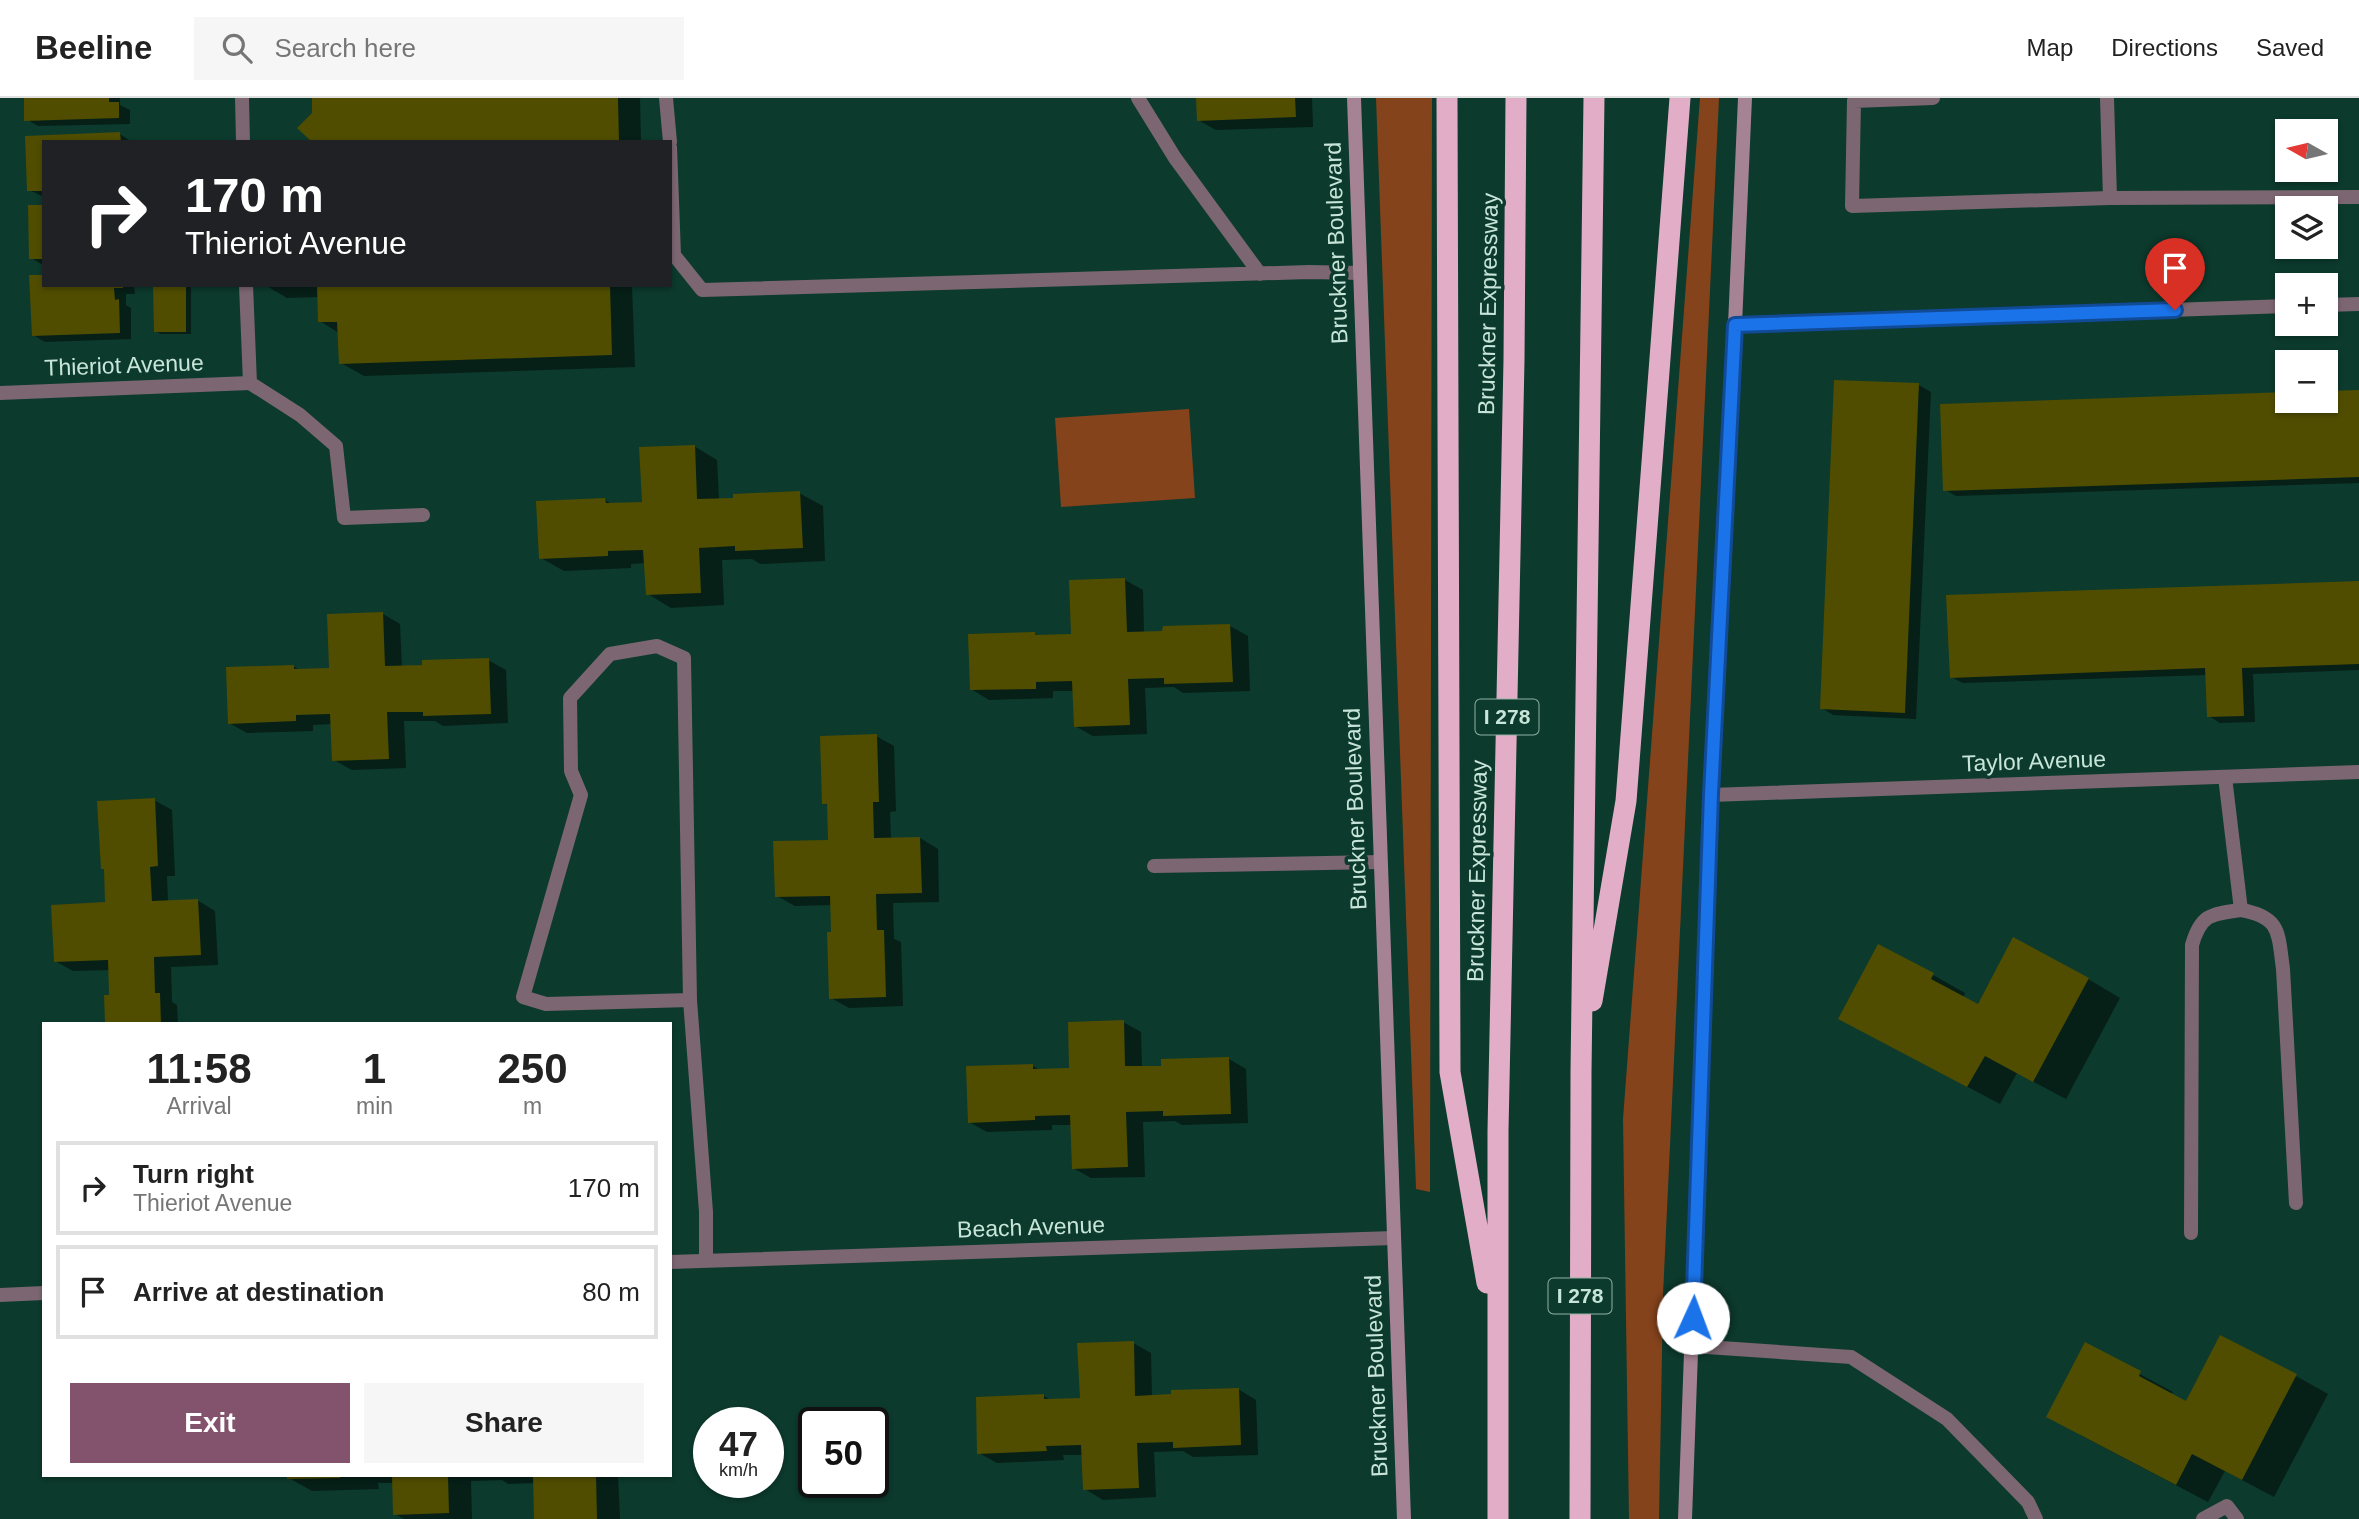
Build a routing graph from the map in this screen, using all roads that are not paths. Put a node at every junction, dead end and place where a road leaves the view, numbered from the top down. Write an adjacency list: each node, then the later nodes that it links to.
1 (242, 98): 12 (street)
2 (666, 98): 13 (street)
3 (1138, 98): 18 (street)
4 (1354, 98): 17 (main road, Bruckner Boulevard)
5 (1447, 98): 42 (highway)
6 (1516, 98): 42 (highway, Bruckner Expressway / I 278)
7 (1594, 98): 34 (highway, I 278)
8 (1679, 98): 34 (highway)
9 (1745, 98): 23 (main road)
10 (1933, 98): 15 (street)
11 (2107, 98): 15 (street)
12 (243, 140)
13 (670, 140)
14 (2359, 197): 15 (street)
15 (2110, 198)
16 (672, 201): 18 (street)
17 (1360, 273): 18 (street); 30 (main road, Bruckner Boulevard)
18 (1260, 274)
19 (246, 287): 24 (street)
20 (2359, 304): 21 (street)
21 (2338, 305)
22 (2275, 306): 23 (street)
23 (1735, 325): 29 (main road)
24 (250, 383): 25 (street, Thieriot Avenue); 26 (street)
25 (0, 393)
26 (424, 515)
27 (2359, 772): 28 (street, Taylor Avenue)
28 (2225, 777): 29 (street, Taylor Avenue); 32 (street)
29 (1711, 794): 43 (main road)
30 (1380, 862): 31 (street); 37 (main road, Bruckner Boulevard)
31 (1154, 866)
32 (2241, 910): 35 (street); 36 (street)
33 (691, 1000): 33 (street); 38 (street)
34 (1581, 1072): 46 (highway, I 278)
35 (2296, 1203)
36 (2191, 1233)
37 (1394, 1238): 38 (street, Beach Avenue); 44 (main road, Bruckner Boulevard)
38 (706, 1260): 39 (street, Beach Avenue)
39 (672, 1262)
40 (42, 1293): 41 (street)
41 (0, 1295)
42 (1496, 1336): 45 (highway, Bruckner Expressway / I 278)
43 (1692, 1346): 47 (main road); 48 (street)
44 (1404, 1519)
45 (1498, 1519)
46 (1580, 1519)
47 (1685, 1519)
48 (2036, 1519)
49 (2203, 1519): 50 (street)
50 (2237, 1519)

